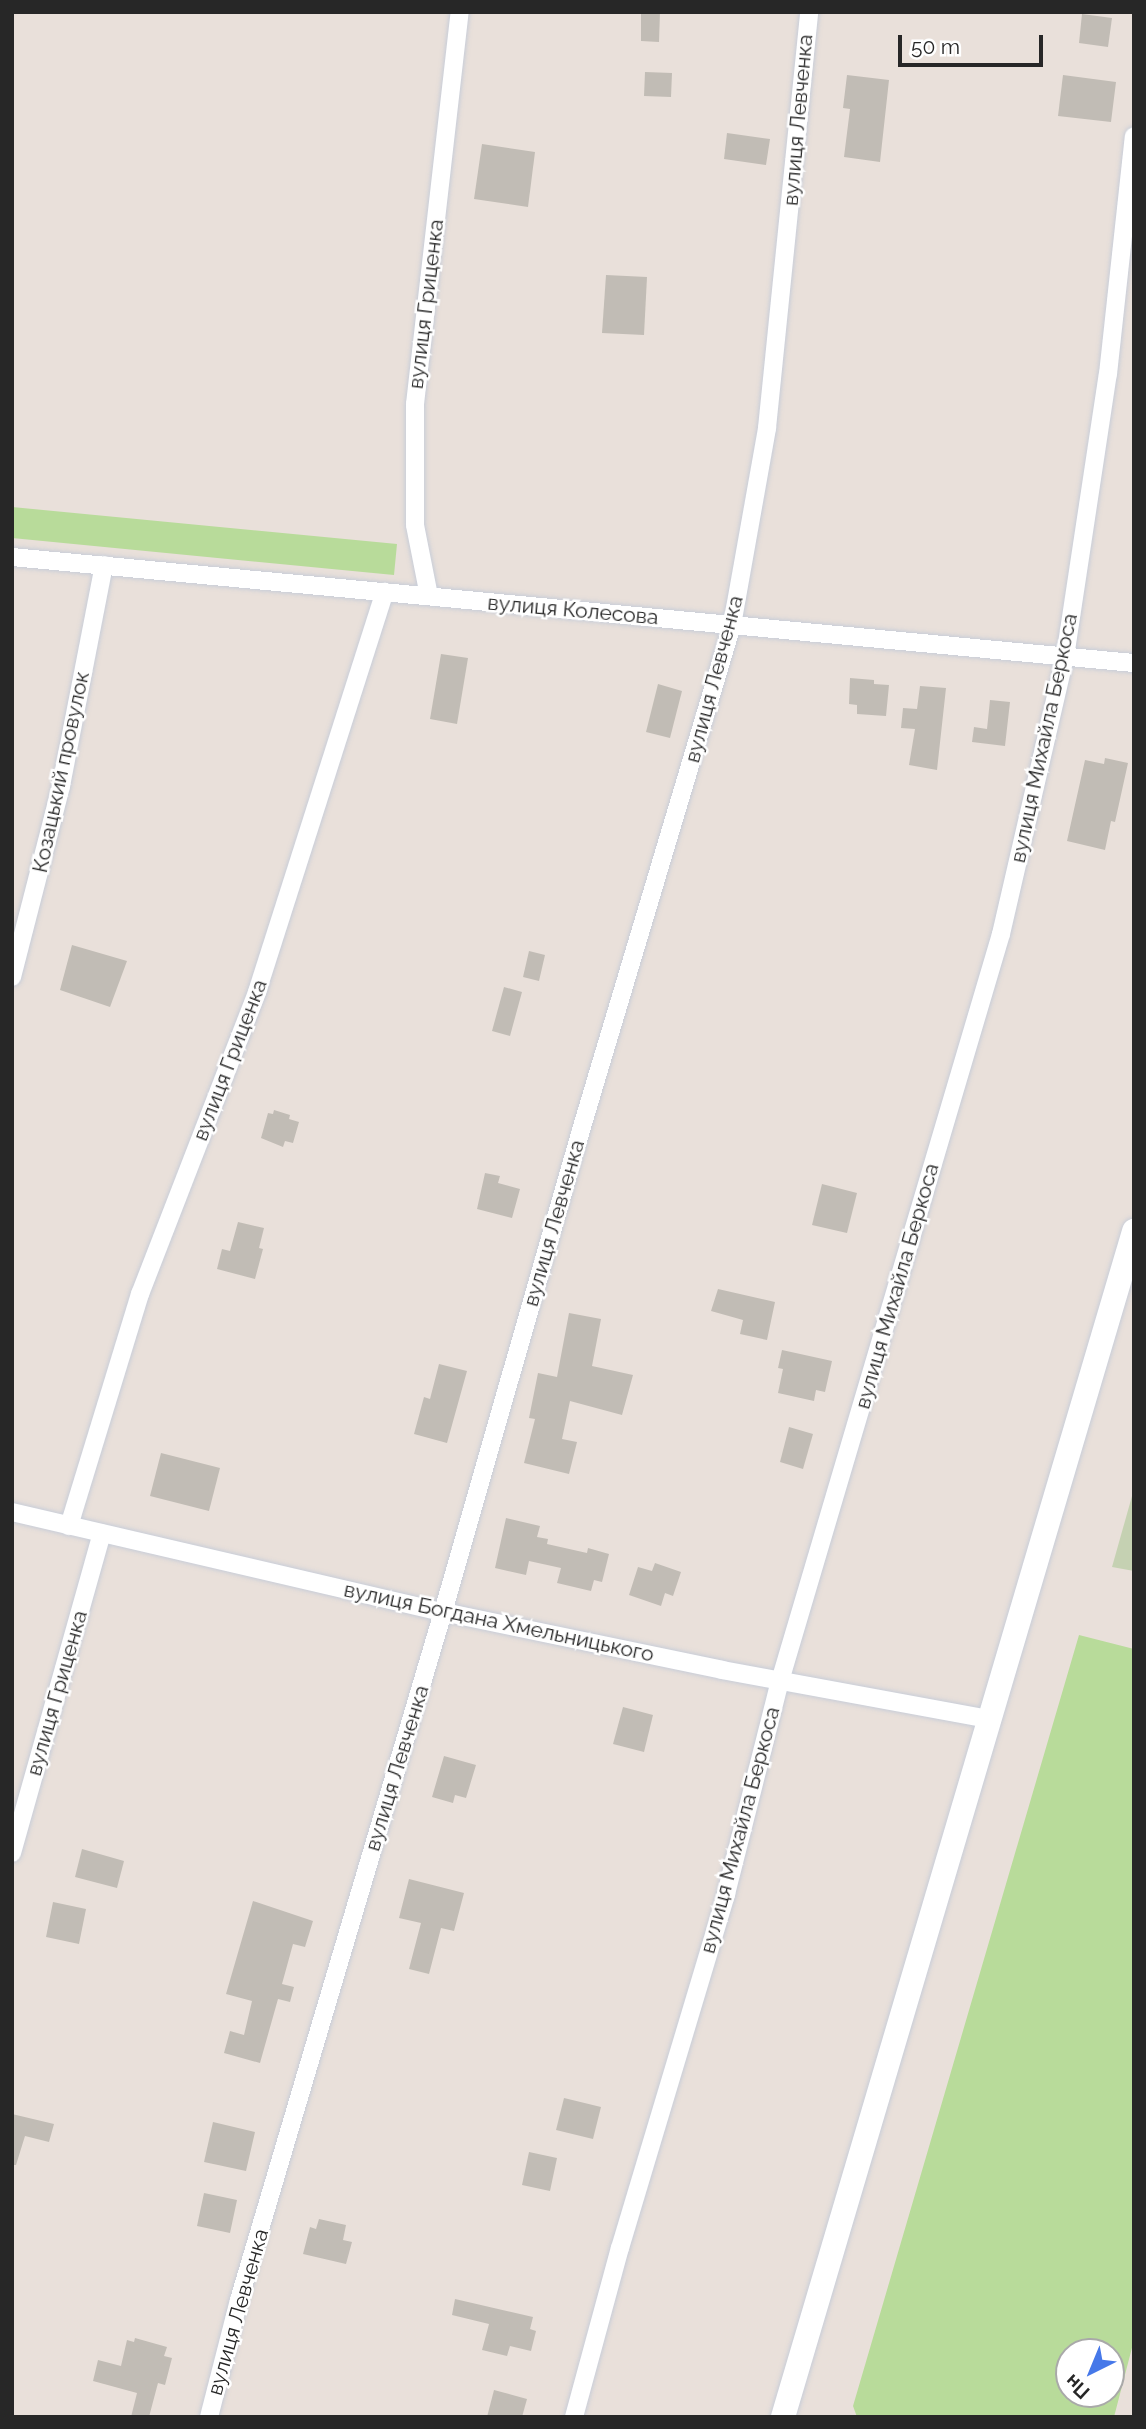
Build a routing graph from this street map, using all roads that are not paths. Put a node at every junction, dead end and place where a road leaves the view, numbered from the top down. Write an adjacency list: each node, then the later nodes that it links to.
1 (460, 12): 7 (street, вулиця Гриценка)
2 (808, 12): 8 (street, вулиця Левченка)
3 (1134, 136): 9 (street, вулиця Михайла Беркоса)
4 (12, 556): 5 (street, вулиця Колесова)
5 (104, 565): 6 (street, вулиця Колесова); 11 (street, Козацький провулок)
6 (385, 592): 7 (street, вулиця Колесова); 14 (street, вулиця Гриценка)
7 (429, 596): 8 (street, вулиця Колесова)
8 (732, 625): 9 (street, вулиця Колесова); 16 (street, вулиця Левченка)
9 (1065, 657): 10 (street, вулиця Колесова); 17 (street, вулиця Михайла Беркоса)
10 (1134, 663)
11 (12, 977)
12 (1134, 1231): 18 (main road)
13 (12, 1512): 14 (street, вулиця Богдана Хмельницького)
14 (69, 1526): 15 (street, вулиця Богдана Хмельницького)
15 (102, 1533): 16 (street, вулиця Богдана Хмельницького); 19 (street, вулиця Гриценка)
16 (443, 1612): 17 (street, вулиця Богдана Хмельницького); 20 (street, вулиця Левченка)
17 (780, 1681): 18 (street, вулиця Богдана Хмельницького); 21 (street, вулиця Михайла Беркоса)
18 (989, 1719): 22 (main road)
19 (12, 1853)
20 (209, 2417)
21 (574, 2417)
22 (783, 2417)

